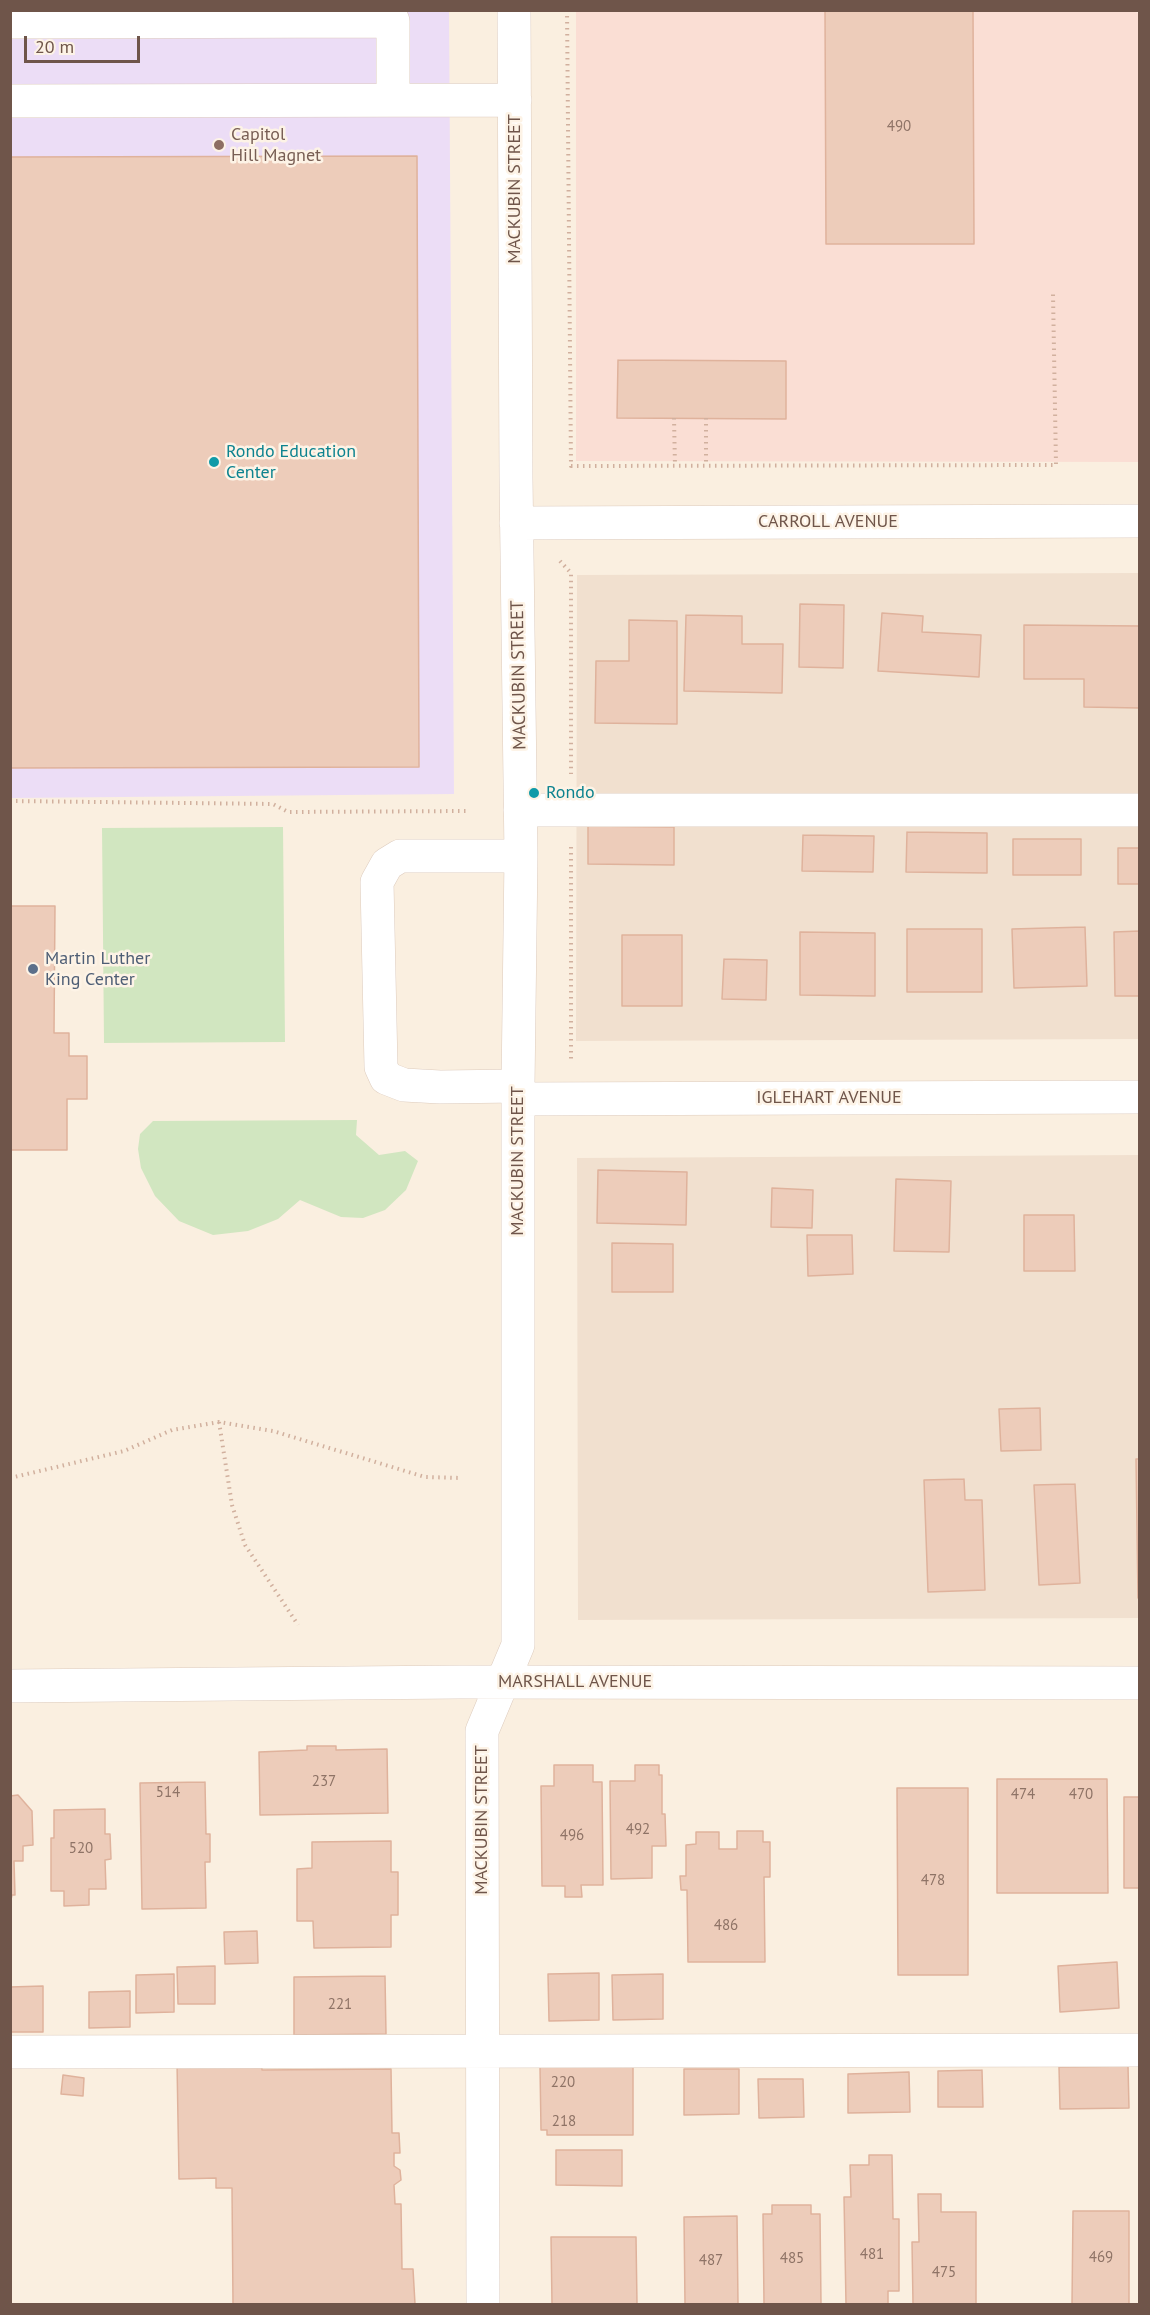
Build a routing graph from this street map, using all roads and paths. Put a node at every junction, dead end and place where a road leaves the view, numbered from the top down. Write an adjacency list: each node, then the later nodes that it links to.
1 (514, 10): 5 (street, MACKUBIN STREET)
2 (567, 10): 10 (path)
3 (10, 22): 4 (street)
4 (393, 100): 5 (street); 6 (street)
5 (514, 100): 13 (street, MACKUBIN STREET)
6 (10, 102)
7 (1053, 294): 11 (path)
8 (674, 418): 10 (path)
9 (706, 418): 11 (path)
10 (675, 466): 11 (path)
11 (706, 466)
12 (1140, 521): 13 (street, CARROLL AVENUE)
13 (516, 523): 15 (street, MACKUBIN STREET)
14 (10, 801): 17 (path)
15 (520, 810): 16 (street); 18 (street, MACKUBIN STREET)
16 (1140, 810)
17 (466, 811)
18 (521, 855): 19 (street, MACKUBIN STREET); 19 (street, IGLEHART AVENUE)
19 (518, 1092): 20 (street, IGLEHART AVENUE); 25 (street, MACKUBIN STREET)
20 (1140, 1097)
21 (219, 1422): 22 (path); 23 (path); 24 (path)
22 (10, 1478)
23 (461, 1478)
24 (298, 1625)
25 (501, 1682): 26 (street, MARSHALL AVENUE); 27 (street, MARSHALL AVENUE); 28 (street, MACKUBIN STREET)
26 (1140, 1683)
27 (10, 1686)
28 (482, 2050): 29 (street); 30 (street); 31 (street, MACKUBIN STREET)
29 (1140, 2050)
30 (10, 2052)
31 (483, 2304)

